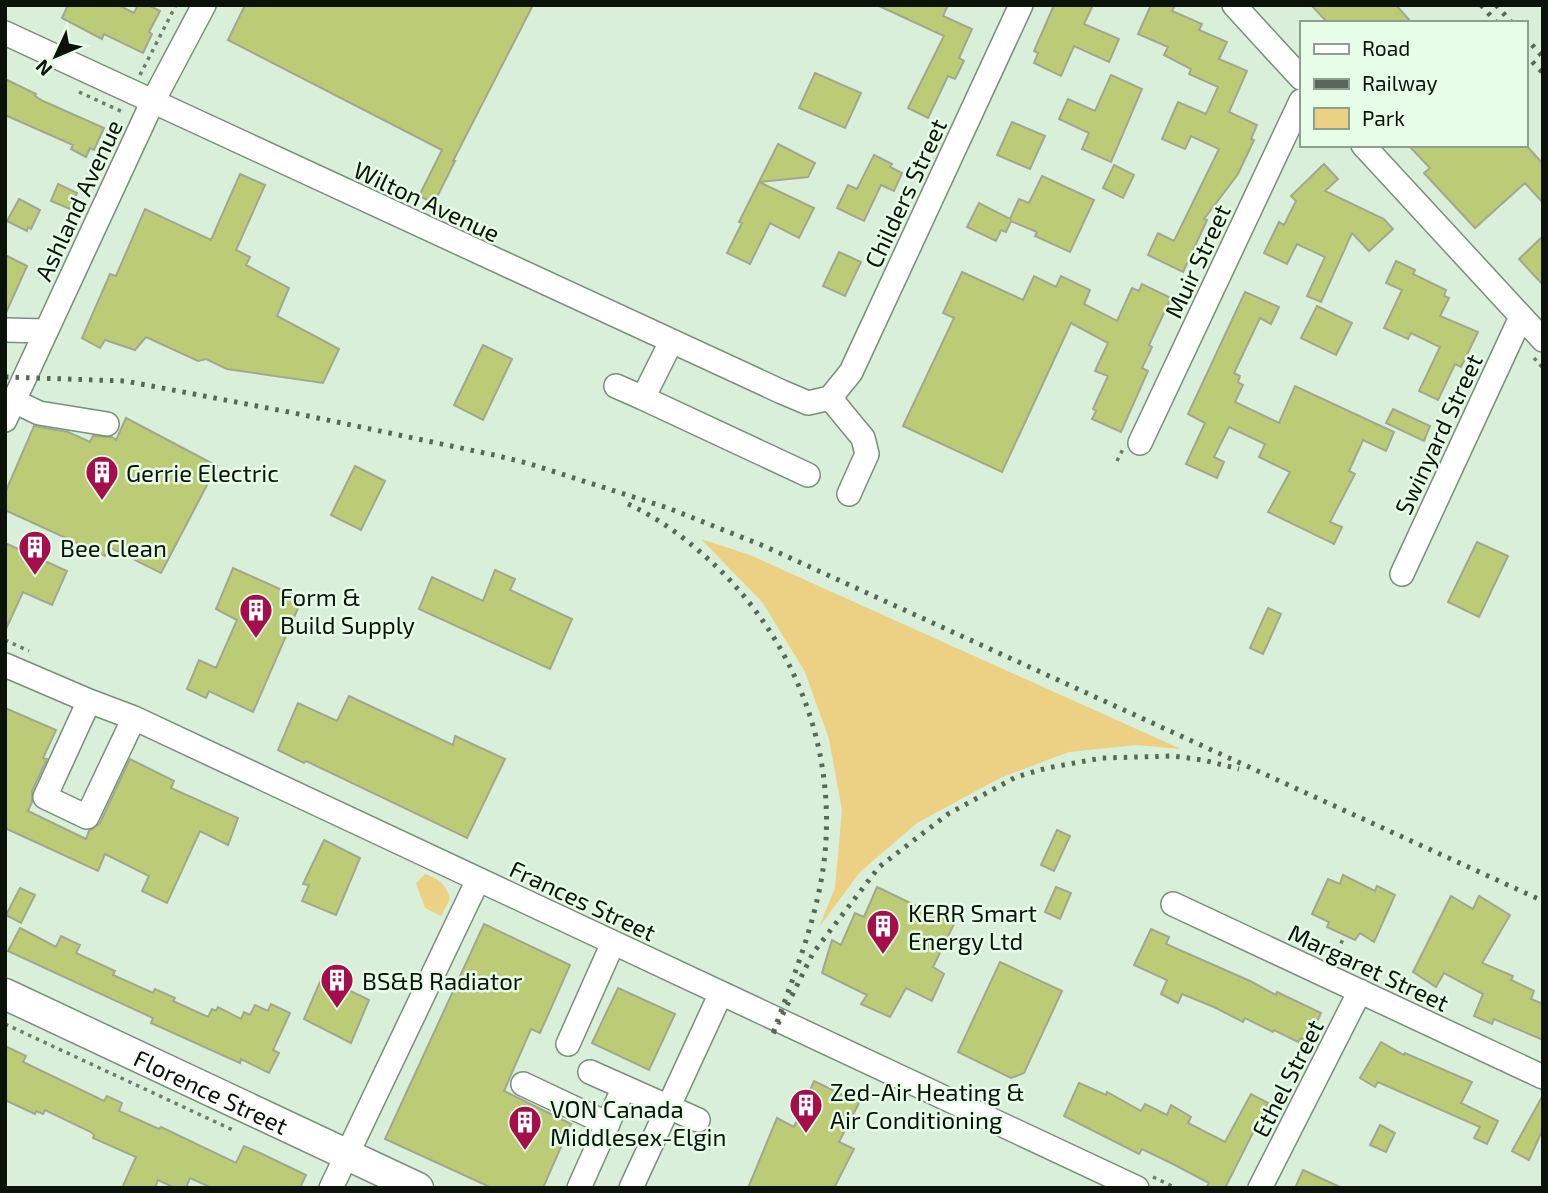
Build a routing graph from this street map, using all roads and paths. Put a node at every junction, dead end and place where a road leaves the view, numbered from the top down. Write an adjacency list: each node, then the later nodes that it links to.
1 (176, 5): 6 (path)
2 (204, 5): 8 (street, Ashland Avenue)
3 (1021, 5): 18 (street, Childers Street)
4 (1234, 5): 7 (street)
5 (5, 33): 8 (street, Wilton Avenue)
6 (139, 76)
7 (1300, 77)
8 (152, 103): 13 (street, Ashland Avenue); 15 (street, Wilton Avenue)
9 (1300, 104): 21 (street, Muir Street)
10 (1365, 147): 11 (street)
11 (1521, 317): 14 (street); 25 (street, Swinyard Street)
12 (5, 330): 13 (street)
13 (46, 331): 19 (street, Ashland Avenue)
14 (1543, 340)
15 (671, 342): 17 (street); 18 (street, Wilton Avenue)
16 (616, 386): 17 (street)
17 (643, 398): 23 (street)
18 (830, 398): 24 (street)
19 (10, 410): 20 (street)
20 (107, 424)
21 (1132, 446): 22 (path)
22 (1117, 461)
23 (808, 475)
24 (849, 494)
25 (1402, 574)
26 (5, 665): 27 (street, Frances Street)
27 (89, 701): 28 (street, Frances Street); 28 (street)
28 (134, 718): 29 (street, Frances Street)
29 (478, 880): 31 (street, Frances Street); 45 (street)
30 (1173, 904): 32 (street, Margaret Street)
31 (613, 943): 33 (street, Frances Street); 36 (street)
32 (1360, 991): 38 (street, Margaret Street); 51 (street, Ethel Street)
33 (721, 993): 41 (street); 50 (street, Frances Street)
34 (5, 994): 45 (main road, Florence Street)
35 (5, 1024): 44 (path)
36 (568, 1044)
37 (590, 1072): 40 (street)
38 (1543, 1077)
39 (523, 1084): 43 (street)
40 (624, 1087): 41 (street); 43 (street)
41 (668, 1107): 42 (street); 49 (street)
42 (698, 1120)
43 (608, 1124): 48 (street)
44 (238, 1132)
45 (347, 1155): 46 (street); 47 (main road, Florence Street)
46 (331, 1188)
47 (418, 1188)
48 (579, 1188)
49 (631, 1188)
50 (1137, 1188)
51 (1260, 1188)

